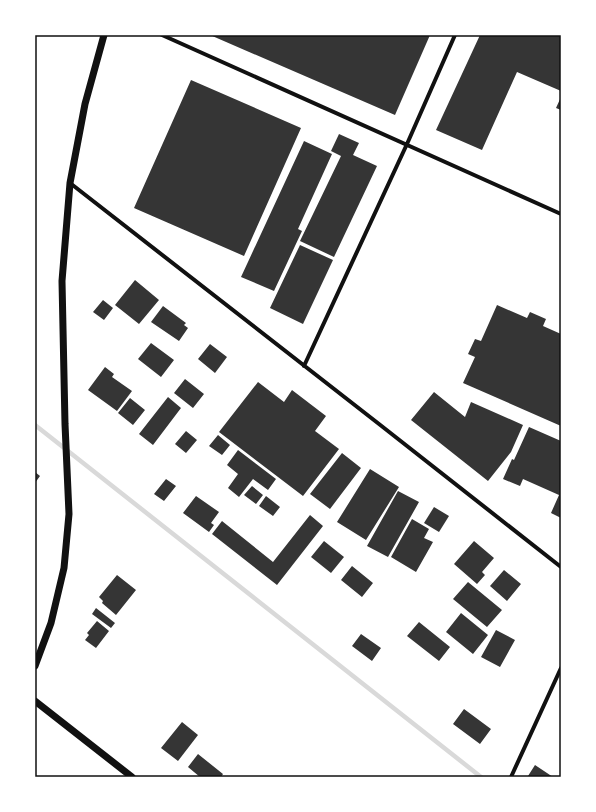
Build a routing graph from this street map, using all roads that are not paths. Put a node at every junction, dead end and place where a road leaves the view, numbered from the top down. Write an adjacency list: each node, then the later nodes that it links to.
1 (104, 35): 5 (street)
2 (162, 35): 4 (street)
3 (456, 35): 4 (street)
4 (407, 144): 6 (street); 7 (street)
5 (70, 183): 7 (street); 9 (street)
6 (561, 214)
7 (304, 366): 8 (street)
8 (561, 567)
9 (35, 666)
10 (561, 668): 13 (street)
11 (35, 701): 12 (street)
12 (132, 777)
13 (510, 777)

